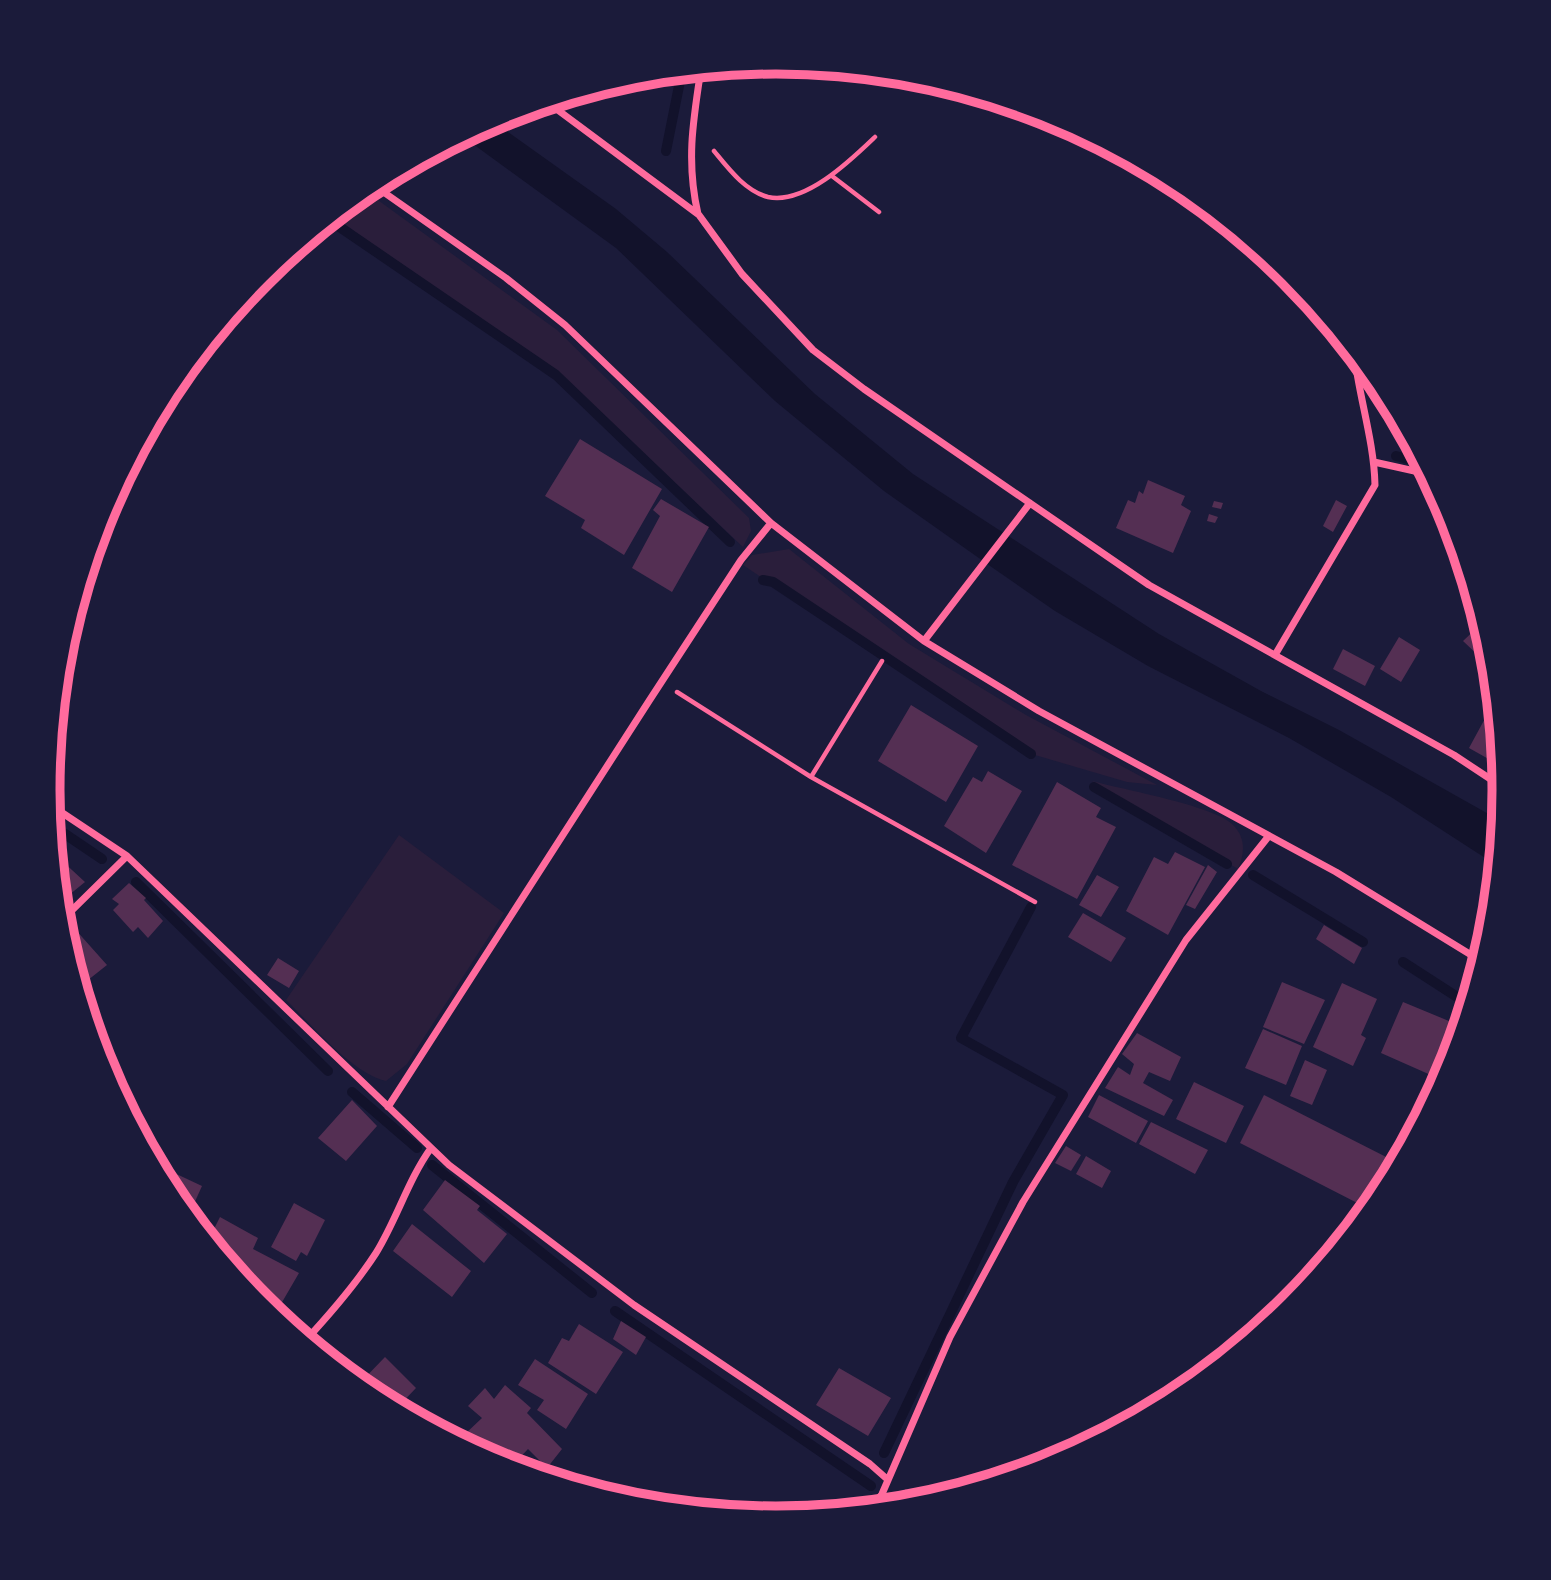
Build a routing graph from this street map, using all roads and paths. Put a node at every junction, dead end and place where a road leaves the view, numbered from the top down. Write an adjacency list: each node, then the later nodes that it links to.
1 (700, 78): 3 (street)
2 (556, 109): 8 (street)
3 (693, 125): 5 (path); 8 (street)
4 (875, 137): 5 (path)
5 (832, 176): 7 (path)
6 (383, 192): 13 (street)
7 (879, 212)
8 (699, 215): 12 (street)
9 (1356, 371): 10 (street)
10 (1374, 462): 11 (street); 15 (street)
11 (1417, 472)
12 (1030, 503): 14 (street); 15 (street)
13 (771, 523): 14 (street); 17 (street)
14 (924, 641): 21 (street)
15 (1275, 655): 19 (street)
16 (883, 662): 18 (path)
17 (651, 699): 18 (path); 26 (street)
18 (810, 777): 23 (path)
19 (1492, 780)
20 (60, 812): 22 (street)
21 (1268, 837): 25 (street); 29 (street)
22 (127, 856): 24 (street); 26 (street)
23 (1035, 902)
24 (70, 912)
25 (1472, 955)
26 (388, 1107): 27 (street)
27 (431, 1149): 28 (street); 29 (street)
28 (311, 1334)
29 (887, 1479): 30 (street)
30 (879, 1498)

